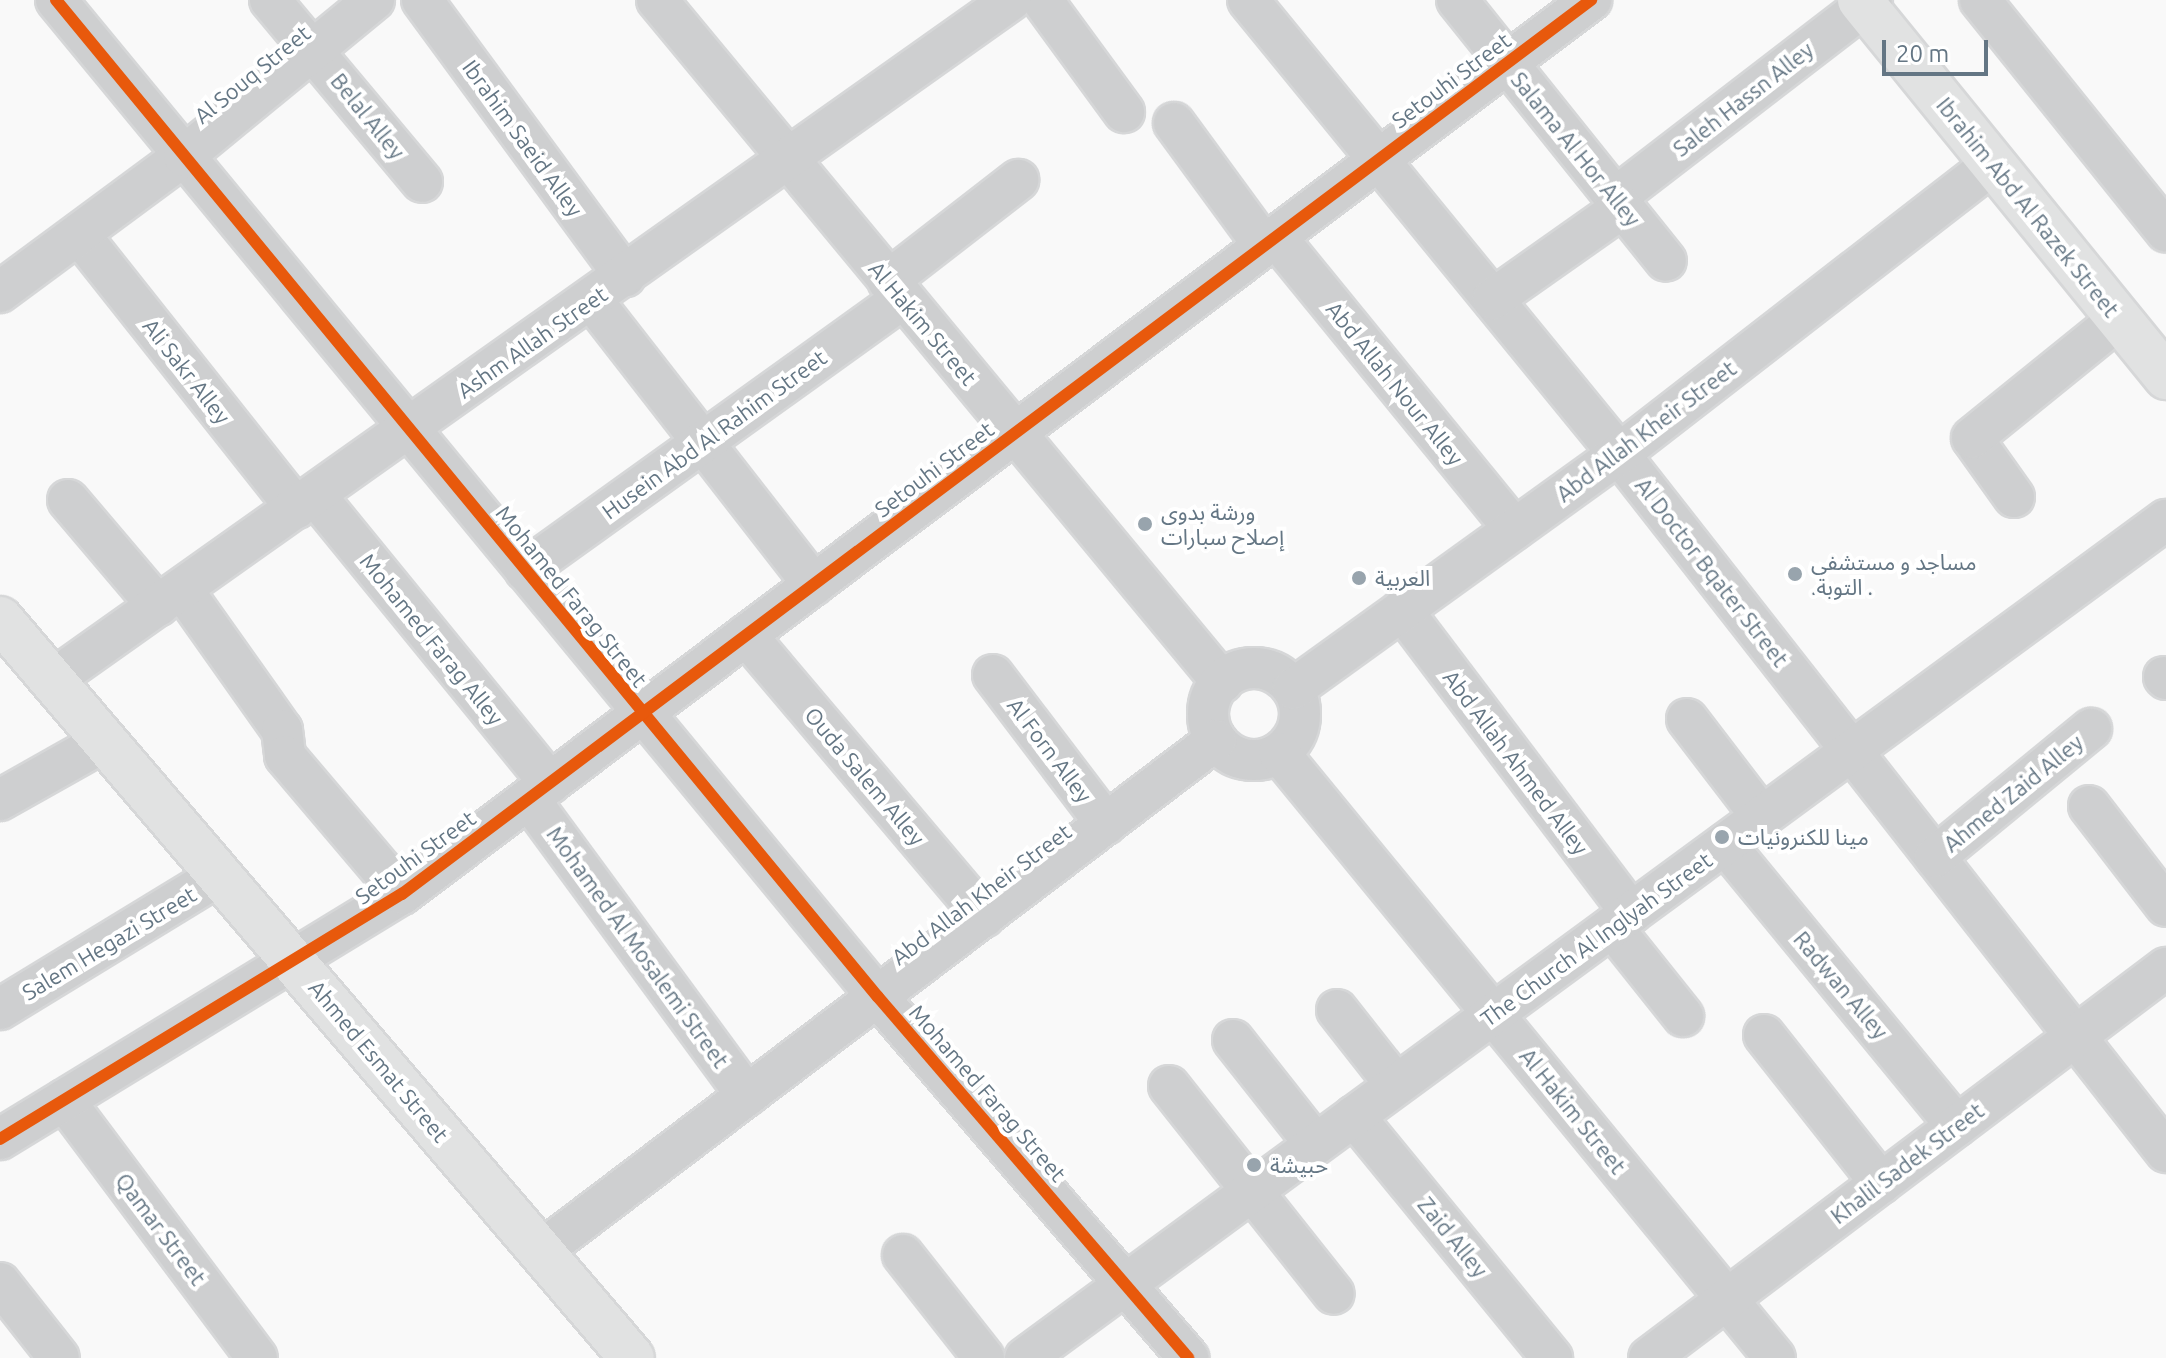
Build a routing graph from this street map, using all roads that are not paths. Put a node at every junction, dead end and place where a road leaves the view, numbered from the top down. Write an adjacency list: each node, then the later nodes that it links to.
1 (56, 0): 17 (street, Mohamed Farag Street)
2 (270, 0): 13 (street)
3 (374, 0): 13 (street, Al Souq Street)
4 (422, 0): 28 (street, Ibrahim Saeid Alley)
5 (657, 0): 19 (street, Al Hakim Street)
6 (1011, 0): 19 (street, Ashm Allah Street)
7 (1042, 0): 15 (street)
8 (1248, 0): 18 (street, Al Doctor Bqater Street)
9 (1457, 0): 14 (street, Salama Al Hor Alley)
10 (1591, 0): 14 (street, Setouhi Street)
11 (1980, 0): 24 (street)
12 (1865, 2): 20 (main road, Ibrahim Abd Al Razek Street); 23 (street, Saleh Hassn Alley)
13 (314, 49): 17 (street, Al Souq Street); 22 (street, Belal Alley)
14 (1507, 63): 18 (street, Setouhi Street); 23 (street, Salama Al Hor Alley)
15 (1124, 112)
16 (1174, 123): 26 (street, Abd Allah Nour Alley)
17 (184, 156): 25 (street, Al Souq Street); 35 (street, Mohamed Farag Street)
18 (1379, 159): 26 (street, Setouhi Street); 31 (street, Al Doctor Bqater Street)
19 (788, 160): 28 (street, Ashm Allah Street); 29 (street, Al Hakim Street)
20 (1993, 164): 33 (main road, Ibrahim Abd Al Razek Street); 38 (street, Abd Allah Kheir Street)
21 (1018, 180): 29 (street, Husein Abd Al Rahim Street)
22 (422, 182)
23 (1618, 203): 27 (street, Salama Al Hor Alley); 31 (street, Saleh Hassn Alley)
24 (2161, 216)
25 (79, 234): 30 (street, Al Souq Street); 41 (street, Ali Sakr Alley)
26 (1270, 241): 36 (street, Setouhi Street); 43 (street, Abd Allah Nour Alley)
27 (1666, 261)
28 (625, 276): 32 (street, Ashm Allah Street)
29 (896, 290): 36 (street, Al Hakim Street); 37 (street, Husein Abd Al Rahim Street)
30 (0, 292)
31 (1493, 299): 38 (street, Al Doctor Bqater Street)
32 (592, 300): 35 (street, Ashm Allah Street); 37 (street)
33 (2119, 319): 34 (main road, Ibrahim Abd Al Razek Street); 39 (street)
34 (2166, 377)
35 (409, 429): 41 (street, Ashm Allah Street); 44 (street, Mohamed Farag Street)
36 (1015, 433): 45 (street, Setouhi Street); 52 (street, Al Hakim Street)
37 (703, 442): 44 (street, Husein Abd Al Rahim Street); 45 (street)
38 (1619, 454): 43 (street, Abd Allah Kheir Street); 59 (street, Al Doctor Bqater Street)
39 (2014, 497)
40 (68, 500): 46 (street)
41 (305, 502): 46 (street, Ashm Allah Street); 61 (street, Mohamed Farag Alley)
42 (2166, 520): 59 (street, The Church Al Inglyah Street)
43 (1514, 529): 47 (street, Abd Allah Kheir Street)
44 (525, 570): 54 (street, Mohamed Farag Street)
45 (814, 585): 49 (street, Setouhi Street)
46 (170, 597): 51 (street, Ashm Allah Street); 69 (street)
47 (1402, 610): 53 (street, Abd Allah Kheir Street); 72 (street, Abd Allah Ahmed Alley)
48 (0, 619): 51 (main road, Ahmed Esmat Street)
49 (746, 635): 54 (street, Setouhi Street); 71 (street, Ouda Salem Alley)
50 (993, 675): 65 (street, Al Forn Alley)
51 (51, 681): 58 (main road, Ahmed Esmat Street)
52 (1222, 682): 53 (street); 57 (street)
53 (1293, 689): 60 (street)
54 (643, 713): 61 (street, Setouhi Street); 75 (street, Mohamed Farag Street)
55 (1687, 719): 64 (street)
56 (2091, 729): 67 (street, Ahmed Zaid Alley)
57 (1216, 740): 60 (street); 65 (street, Abd Allah Kheir Street)
58 (103, 742): 62 (street); 68 (main road, Ahmed Esmat Street)
59 (1852, 751): 64 (street, The Church Al Inglyah Street); 67 (street, Al Doctor Bqater Street)
60 (1279, 753): 78 (street, Al Hakim Street)
61 (540, 791): 69 (street, Setouhi Street); 85 (street, Mohamed Al Mosalemi Street)
62 (0, 800)
63 (2089, 806): 70 (street)
64 (1762, 817): 66 (street, The Church Al Inglyah Street)
65 (1106, 824): 71 (street, Abd Allah Kheir Street)
66 (1725, 844): 72 (street, The Church Al Inglyah Street); 88 (street, Radwan Alley)
67 (1935, 857): 81 (street, Al Doctor Bqater Street)
68 (218, 876): 73 (main road, Ahmed Esmat Street); 76 (street, Salem Hegazi Street)
69 (402, 894): 73 (street, Setouhi Street)
70 (2166, 906)
71 (984, 917): 75 (street, Abd Allah Kheir Street)
72 (1622, 920): 78 (street, The Church Al Inglyah Street); 79 (street, Abd Allah Ahmed Alley)
73 (295, 962): 86 (street, Setouhi Street); 94 (main road, Ahmed Esmat Street)
74 (2166, 968): 81 (street, Khalil Sadek Street)
75 (878, 997): 85 (street, Abd Allah Kheir Street); 97 (street, Mohamed Farag Street)
76 (0, 1009)
77 (1337, 1010): 83 (street)
78 (1493, 1014): 83 (street, The Church Al Inglyah Street); 99 (street, Al Hakim Street)
79 (1683, 1016)
80 (1764, 1035): 92 (street)
81 (2075, 1036): 88 (street, Khalil Sadek Street); 91 (street, Al Doctor Bqater Street)
82 (1233, 1040): 90 (street)
83 (1396, 1085): 87 (street, The Church Al Inglyah Street)
84 (1169, 1086): 93 (street)
85 (747, 1096): 94 (street, Abd Allah Kheir Street)
86 (64, 1100): 89 (street, Setouhi Street); 101 (street, Qamar Street)
87 (1354, 1116): 90 (street, The Church Al Inglyah Street); 106 (street, Zaid Alley)
88 (1957, 1126): 92 (street, Khalil Sadek Street)
89 (0, 1139)
90 (1315, 1144): 93 (street, The Church Al Inglyah Street)
91 (2166, 1152)
92 (1881, 1183): 99 (street, Khalil Sadek Street)
93 (1252, 1189): 97 (street, The Church Al Inglyah Street); 98 (street)
94 (540, 1252): 102 (main road, Ahmed Esmat Street)
95 (903, 1255): 103 (street)
96 (0, 1283): 100 (street)
97 (1126, 1285): 104 (street, The Church Al Inglyah Street); 105 (street, Mohamed Farag Street)
98 (1334, 1294)
99 (1727, 1299): 107 (street, Khalil Sadek Street); 108 (street, Al Hakim Street)
100 (59, 1358)
101 (257, 1358)
102 (632, 1358)
103 (984, 1358)
104 (1025, 1358)
105 (1189, 1358)
106 (1552, 1358)
107 (1649, 1358)
108 (1775, 1358)

